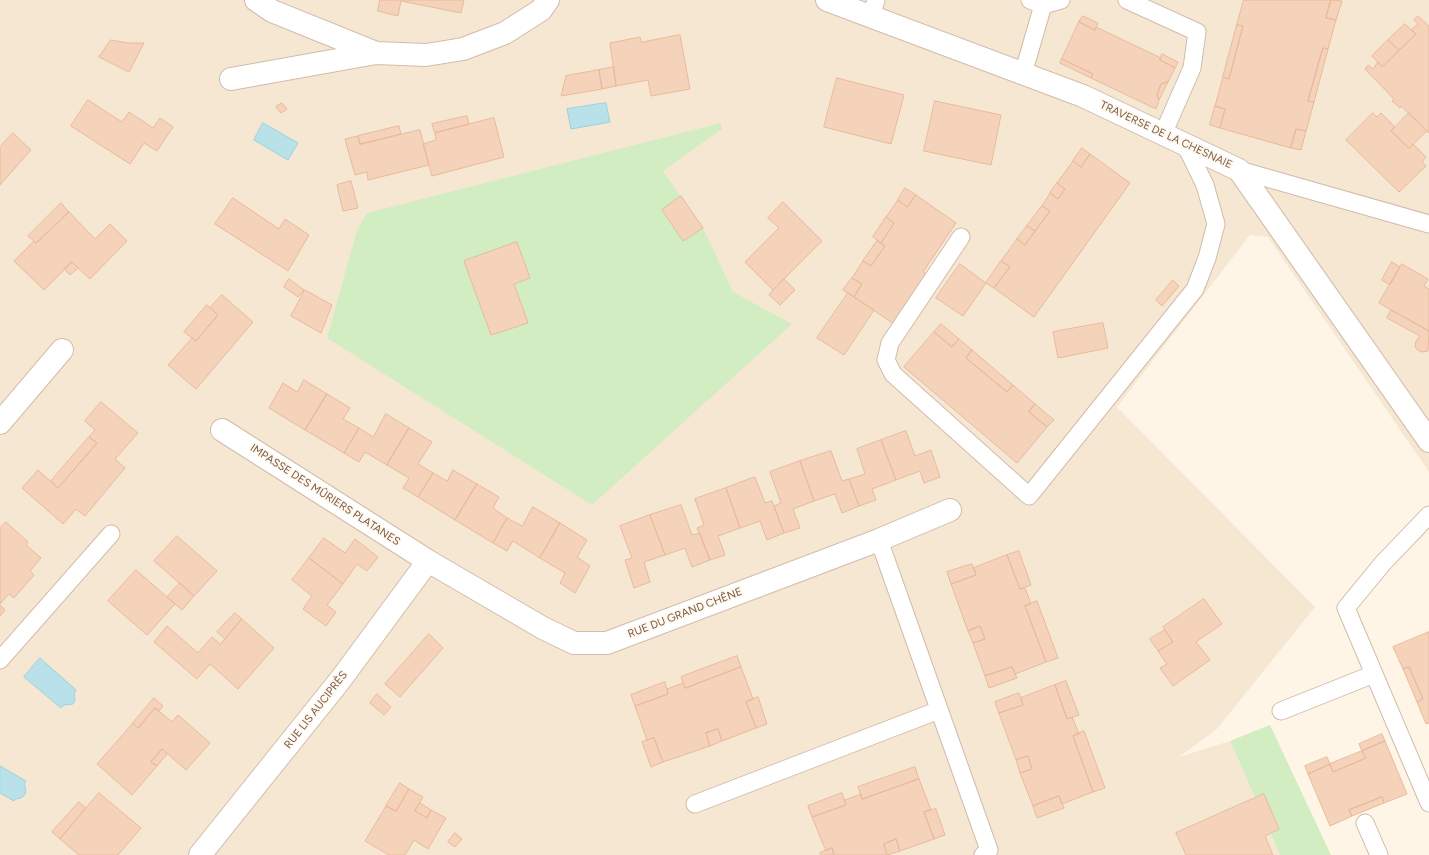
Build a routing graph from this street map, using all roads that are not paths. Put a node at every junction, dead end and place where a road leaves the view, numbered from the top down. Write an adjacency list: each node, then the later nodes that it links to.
1 (256, 0): 8 (street)
2 (548, 0): 8 (street)
3 (828, 0): 7 (street, TRAVERSE DE LA CHESNAIE)
4 (1061, 0): 6 (lane)
5 (1127, 0): 11 (lane)
6 (1036, 2): 9 (lane)
7 (873, 8): 9 (street, TRAVERSE DE LA CHESNAIE)
8 (376, 53): 10 (street)
9 (1023, 74): 11 (street, TRAVERSE DE LA CHESNAIE)
10 (231, 79)
11 (1162, 134): 12 (street, TRAVERSE DE LA CHESNAIE)
12 (1185, 144): 13 (street, TRAVERSE DE LA CHESNAIE); 15 (lane)
13 (1239, 170): 14 (lane); 19 (street, TRAVERSE DE LA CHESNAIE)
14 (1429, 224)
15 (961, 237)
16 (62, 350): 17 (street)
17 (0, 423)
18 (222, 430): 24 (street, IMPASSE DES MÛRIERS PLATANES)
19 (1429, 441)
20 (950, 510): 23 (street, RUE DU GRAND CHÊNE)
21 (1429, 515): 26 (lane)
22 (111, 534): 25 (lane)
23 (879, 540): 24 (street, RUE DU GRAND CHÊNE); 27 (lane)
24 (428, 561): 32 (street, RUE LIS AUCIPRÈS)
25 (0, 660)
26 (1374, 674): 28 (lane); 30 (lane)
27 (940, 710): 29 (lane); 33 (lane)
28 (1281, 711)
29 (695, 804)
30 (1429, 804)
31 (1365, 823): 34 (lane)
32 (200, 855)
33 (983, 855)
34 (1379, 855)

